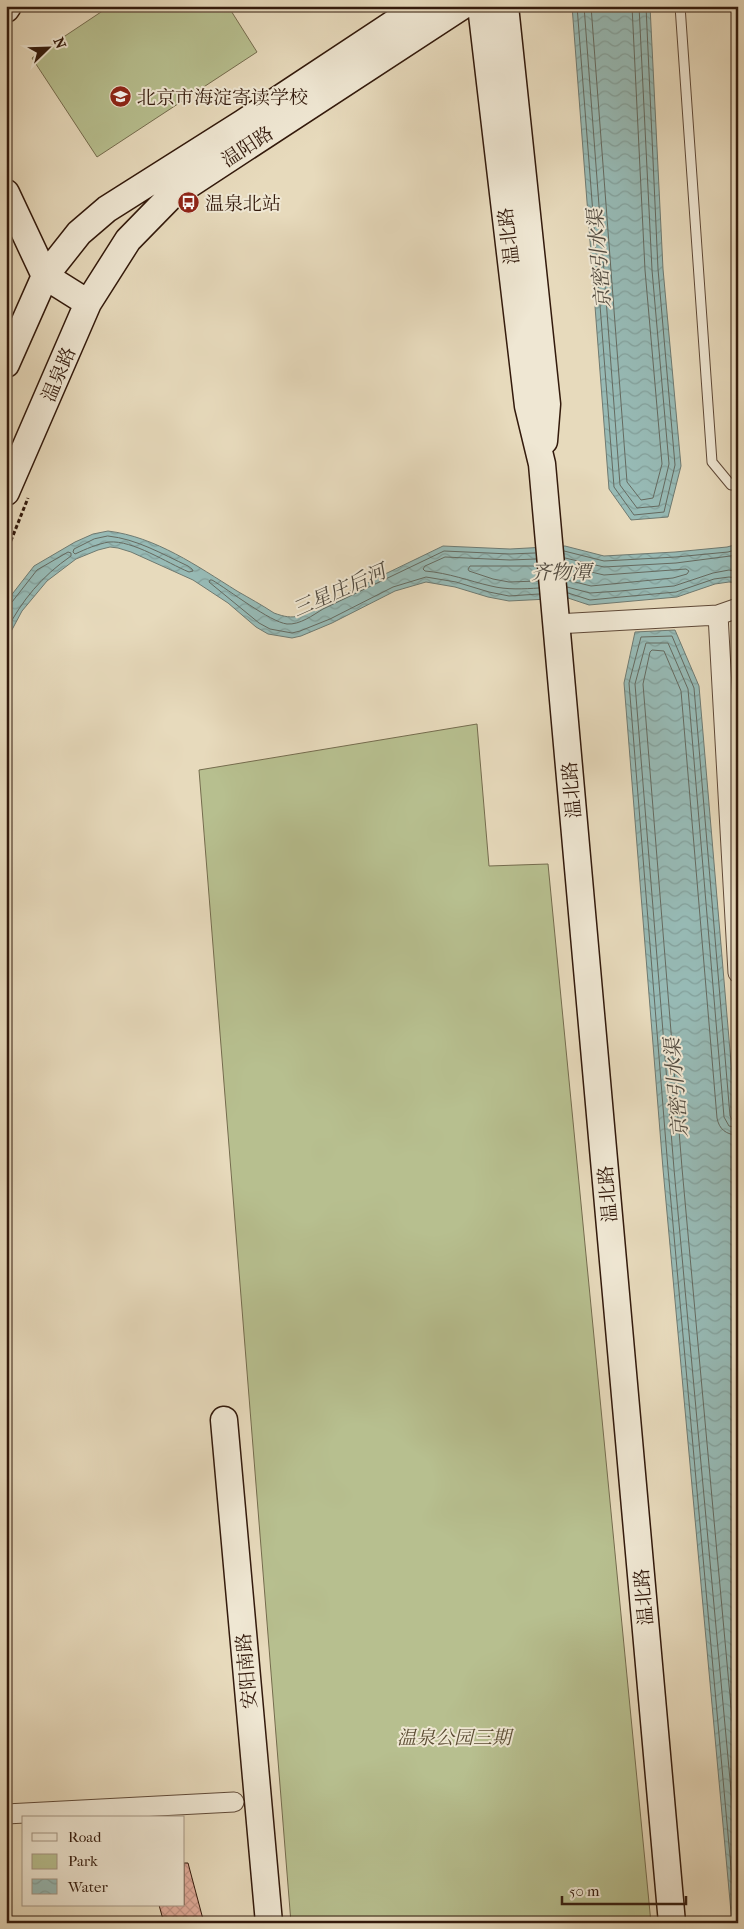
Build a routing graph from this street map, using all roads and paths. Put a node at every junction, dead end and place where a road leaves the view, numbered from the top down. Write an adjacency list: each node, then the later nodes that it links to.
1 (420, 6): 7 (main road, 温阳路)
2 (462, 6): 8 (main road, 温阳路)
3 (481, 6): 10 (main road, 温北路)
4 (504, 6): 10 (main road, 温北路)
5 (680, 6): 11 (lane)
6 (6, 193): 7 (main road)
7 (45, 276): 8 (main road); 9 (main road)
8 (88, 302): 12 (main road, 温泉路)
9 (6, 364)
10 (542, 464): 14 (main road, 温北路)
11 (738, 484)
12 (6, 492)
13 (738, 608): 15 (street)
14 (555, 614): 15 (street); 21 (main road, 温北路)
15 (718, 615): 16 (street)
16 (738, 973)
17 (224, 1420): 20 (main road, 安阳南路)
18 (234, 1802): 19 (street)
19 (6, 1814)
20 (269, 1923)
21 (672, 1923)

